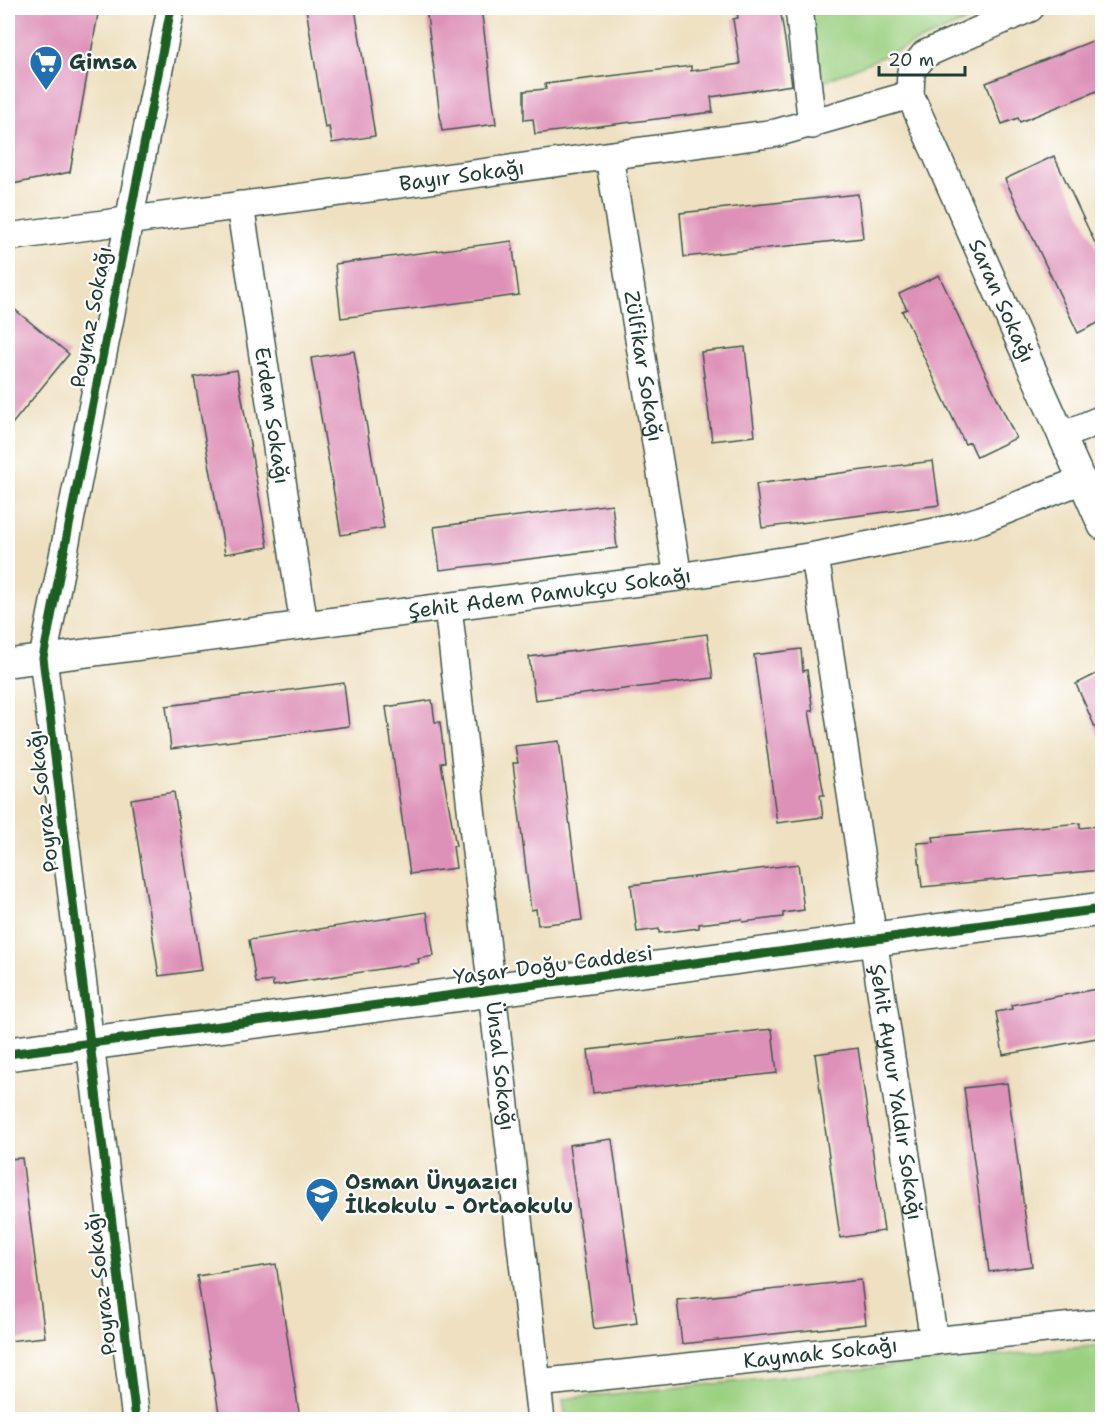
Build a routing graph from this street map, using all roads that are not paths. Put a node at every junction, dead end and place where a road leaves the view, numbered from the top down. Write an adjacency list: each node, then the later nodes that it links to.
1 (171, 8): 8 (street, Poyraz Sokağı)
2 (799, 8): 5 (street)
3 (1030, 8): 4 (street)
4 (911, 83): 5 (street, Bayır Sokağı); 11 (street, Saran Sokağı)
5 (812, 125): 6 (street, Bayır Sokağı)
6 (609, 156): 7 (street, Bayır Sokağı); 15 (street, Zülfikar Sokağı)
7 (240, 205): 8 (street, Bayır Sokağı); 17 (street, Erdem Sokağı)
8 (128, 220): 9 (street, Bayır Sokağı); 18 (street, Poyraz Sokağı)
9 (8, 237)
10 (1102, 419): 11 (street)
11 (1062, 436): 12 (street, Saran Sokağı)
12 (1082, 480): 13 (street, Saran Sokağı); 14 (street, Şehit Adem Pamukçu Sokağı)
13 (1102, 526)
14 (815, 556): 15 (street, Şehit Adem Pamukçu Sokağı); 21 (street, Şehit Aynur Yaldır Sokağı)
15 (678, 577): 16 (street, Şehit Adem Pamukçu Sokağı)
16 (448, 606): 17 (street, Şehit Adem Pamukçu Sokağı); 22 (street, Ünsal Sokağı)
17 (304, 625): 18 (street, Şehit Adem Pamukçu Sokağı)
18 (43, 658): 19 (street, Şehit Adem Pamukçu Sokağı); 23 (street, Poyraz Sokağı)
19 (8, 663)
20 (1102, 909): 21 (street, Yaşar Doğu Caddesi)
21 (872, 941): 22 (street, Yaşar Doğu Caddesi); 26 (street, Şehit Aynur Yaldır Sokağı)
22 (492, 991): 23 (street, Yaşar Doğu Caddesi); 27 (street, Ünsal Sokağı)
23 (90, 1044): 24 (street, Yaşar Doğu Caddesi); 28 (street, Poyraz Sokağı)
24 (8, 1054)
25 (1102, 1323): 26 (street, Kaymak Sokağı)
26 (934, 1341): 27 (street, Kaymak Sokağı)
27 (537, 1383): 29 (street, Ünsal Sokağı)
28 (136, 1419)
29 (541, 1419)

